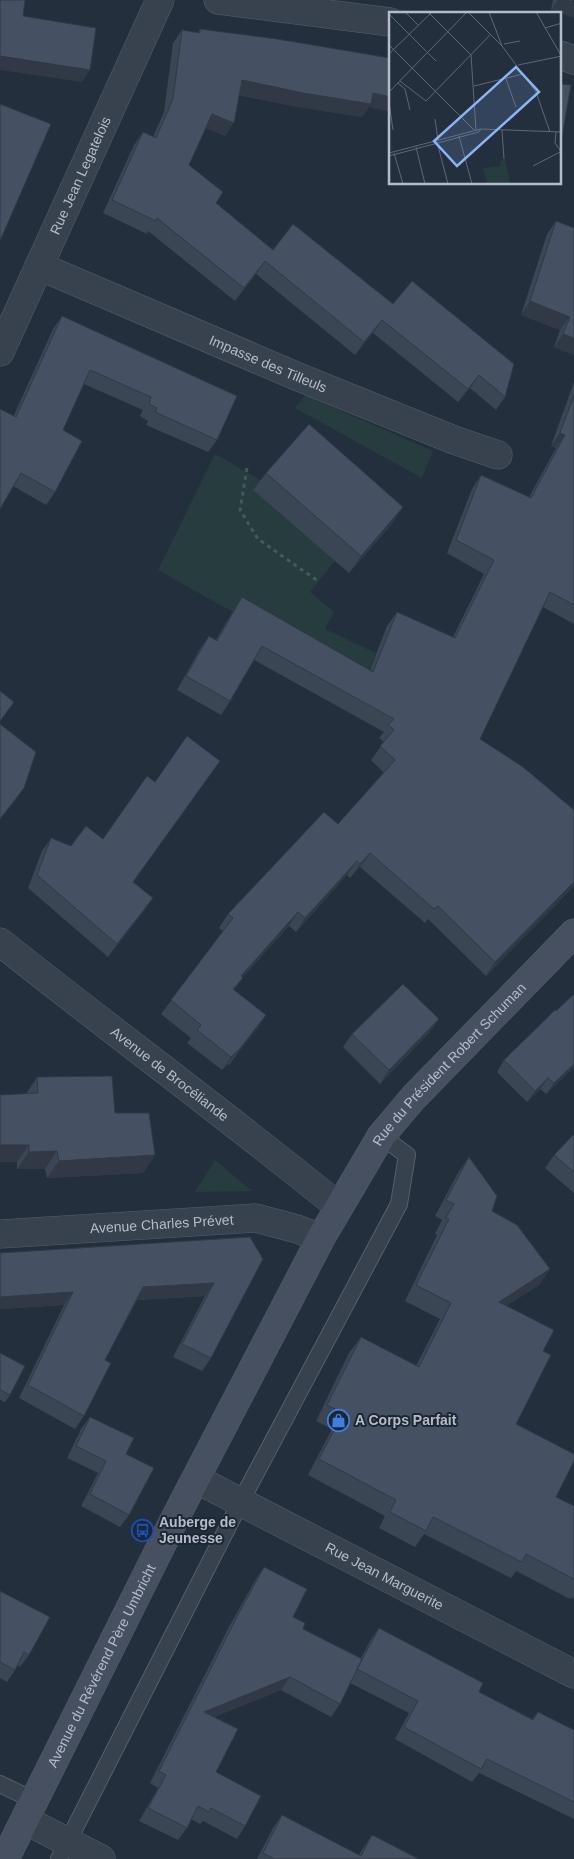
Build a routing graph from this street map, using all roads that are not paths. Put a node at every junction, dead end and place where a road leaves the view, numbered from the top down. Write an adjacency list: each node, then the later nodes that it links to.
1 (160, 0): 6 (street, Rue Jean Legatelois)
2 (218, 0): 3 (street)
3 (389, 22)
4 (562, 56): 5 (street)
5 (574, 60)
6 (39, 266): 7 (street, Rue Jean Legatelois); 8 (street, Impasse des Tilleuls)
7 (0, 352)
8 (498, 455)
9 (574, 933): 11 (main road, Rue du Président Robert Schuman)
10 (0, 942): 12 (street, Avenue de Brocéliande)
11 (381, 1136): 12 (main road, Rue du Président Robert Schuman); 16 (lane)
12 (338, 1206): 14 (main road, Avenue du Révérend Père Umbricht)
13 (0, 1234): 14 (street, Avenue Charles Prévet)
14 (320, 1238): 15 (main road, Avenue du Révérend Père Umbricht)
15 (196, 1479): 16 (street, Rue Jean Marguerite); 19 (main road, Avenue du Révérend Père Umbricht)
16 (240, 1503): 17 (street, Rue Jean Marguerite); 20 (lane)
17 (574, 1674)
18 (0, 1784): 19 (lane)
19 (30, 1810): 20 (street); 21 (main road, Avenue du Révérend Père Umbricht)
20 (63, 1850): 22 (street)
21 (5, 1859)
22 (101, 1859)

